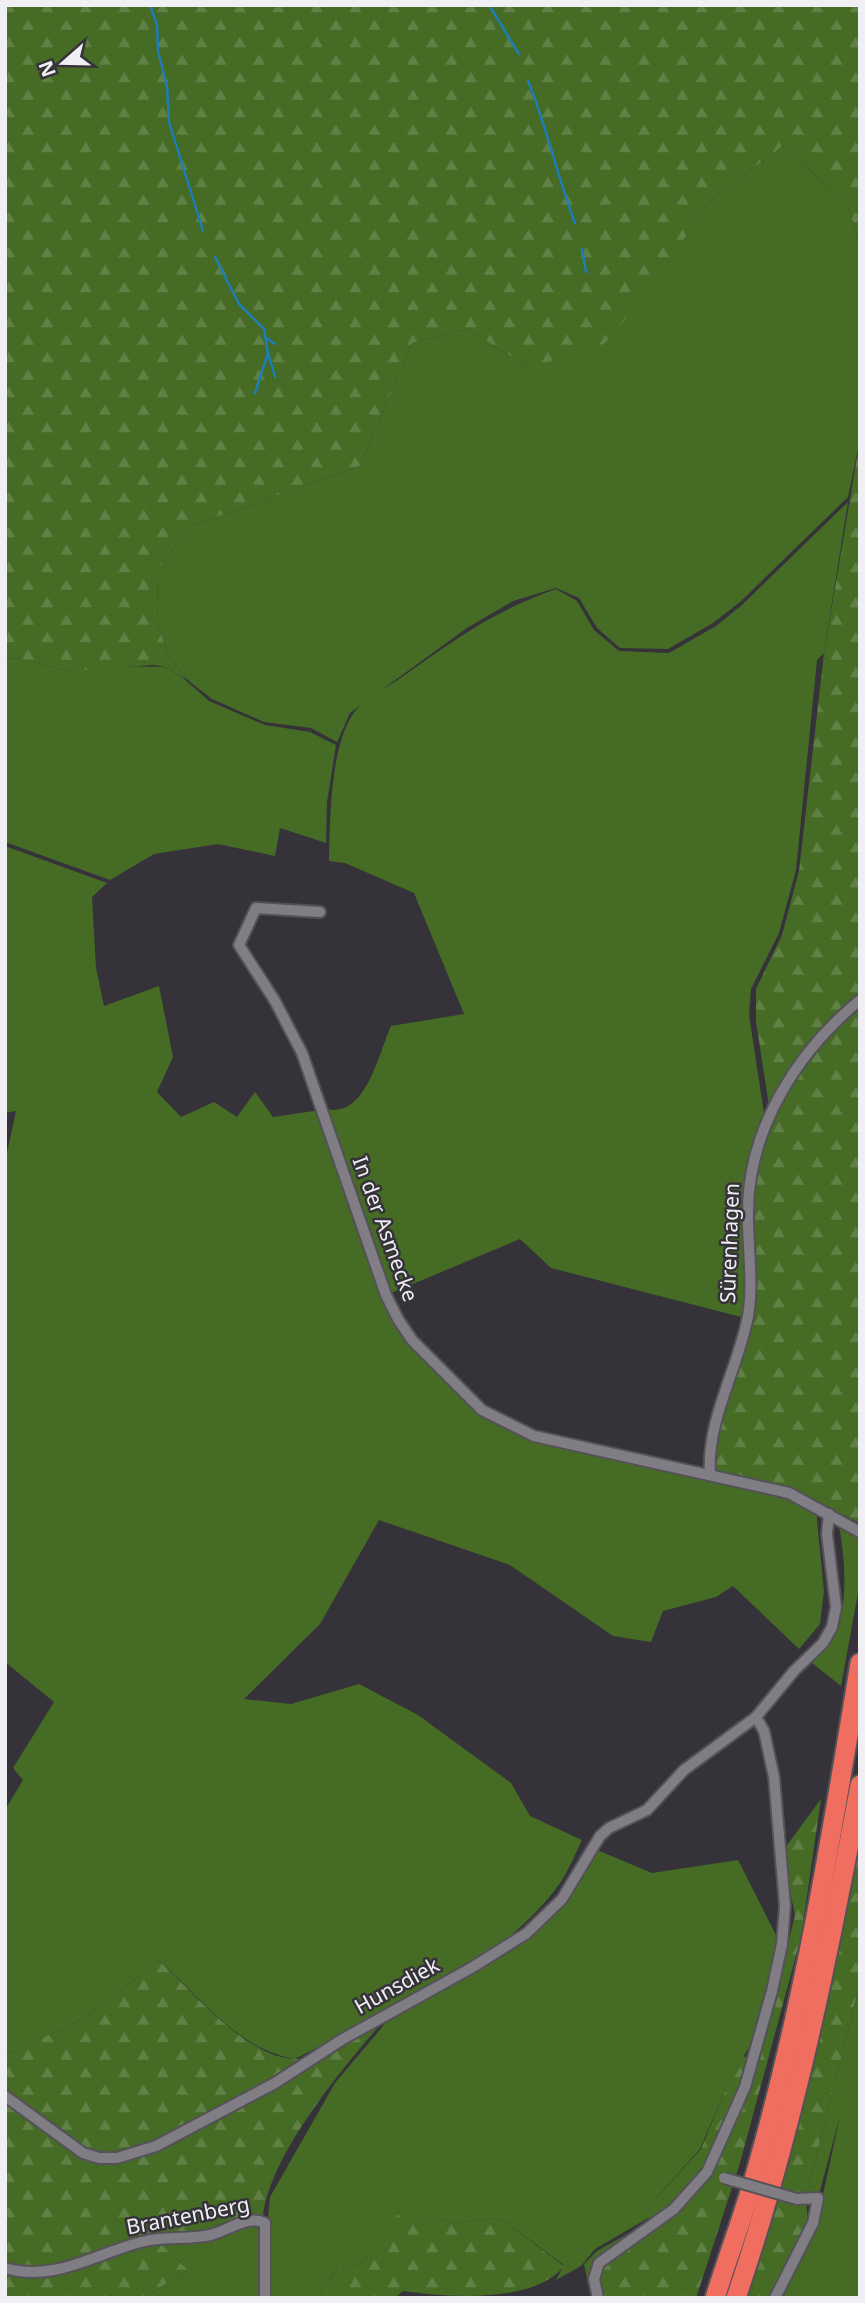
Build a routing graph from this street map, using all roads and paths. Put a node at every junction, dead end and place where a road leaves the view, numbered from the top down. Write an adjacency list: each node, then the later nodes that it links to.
1 (320, 912): 3 (street, In der Asmecke)
2 (860, 1000): 3 (street, Sürenhagen)
3 (710, 1475): 4 (street, In der Asmecke)
4 (829, 1514): 5 (street, In der Asmecke); 7 (street, Hunsdiek)
5 (860, 1532)
6 (860, 1663): 14 (highway)
7 (756, 1717): 9 (street, Hunsdiek); 10 (street)
8 (860, 1785): 15 (highway)
9 (5, 2096)
10 (707, 2172): 13 (street); 16 (street, bridge)
11 (5, 2267): 12 (street, Brantenberg)
12 (265, 2298)
13 (598, 2298)
14 (715, 2298)
15 (736, 2298)
16 (775, 2298)

